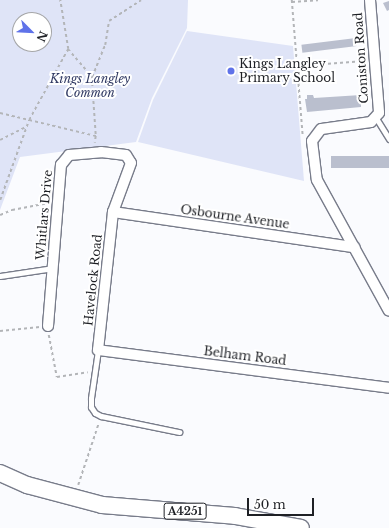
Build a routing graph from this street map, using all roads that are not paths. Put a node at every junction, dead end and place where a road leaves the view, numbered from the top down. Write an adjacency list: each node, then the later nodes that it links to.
1 (370, 0): 2 (street, Coniston Road)
2 (376, 118): 3 (lane); 5 (street, Coniston Road)
3 (389, 139)
4 (113, 212): 5 (street, Osbourne Avenue); 6 (street, Whitlars Drive); 10 (street, Havelock Road)
5 (354, 247): 8 (street)
6 (53, 268): 7 (lane); 9 (street, Whitlars Drive)
7 (0, 276)
8 (389, 311)
9 (48, 326)
10 (98, 350): 11 (street, Belham Road); 12 (lane)
11 (389, 388)
12 (179, 432)
13 (0, 473): 14 (main road, A4251)
14 (301, 528)

